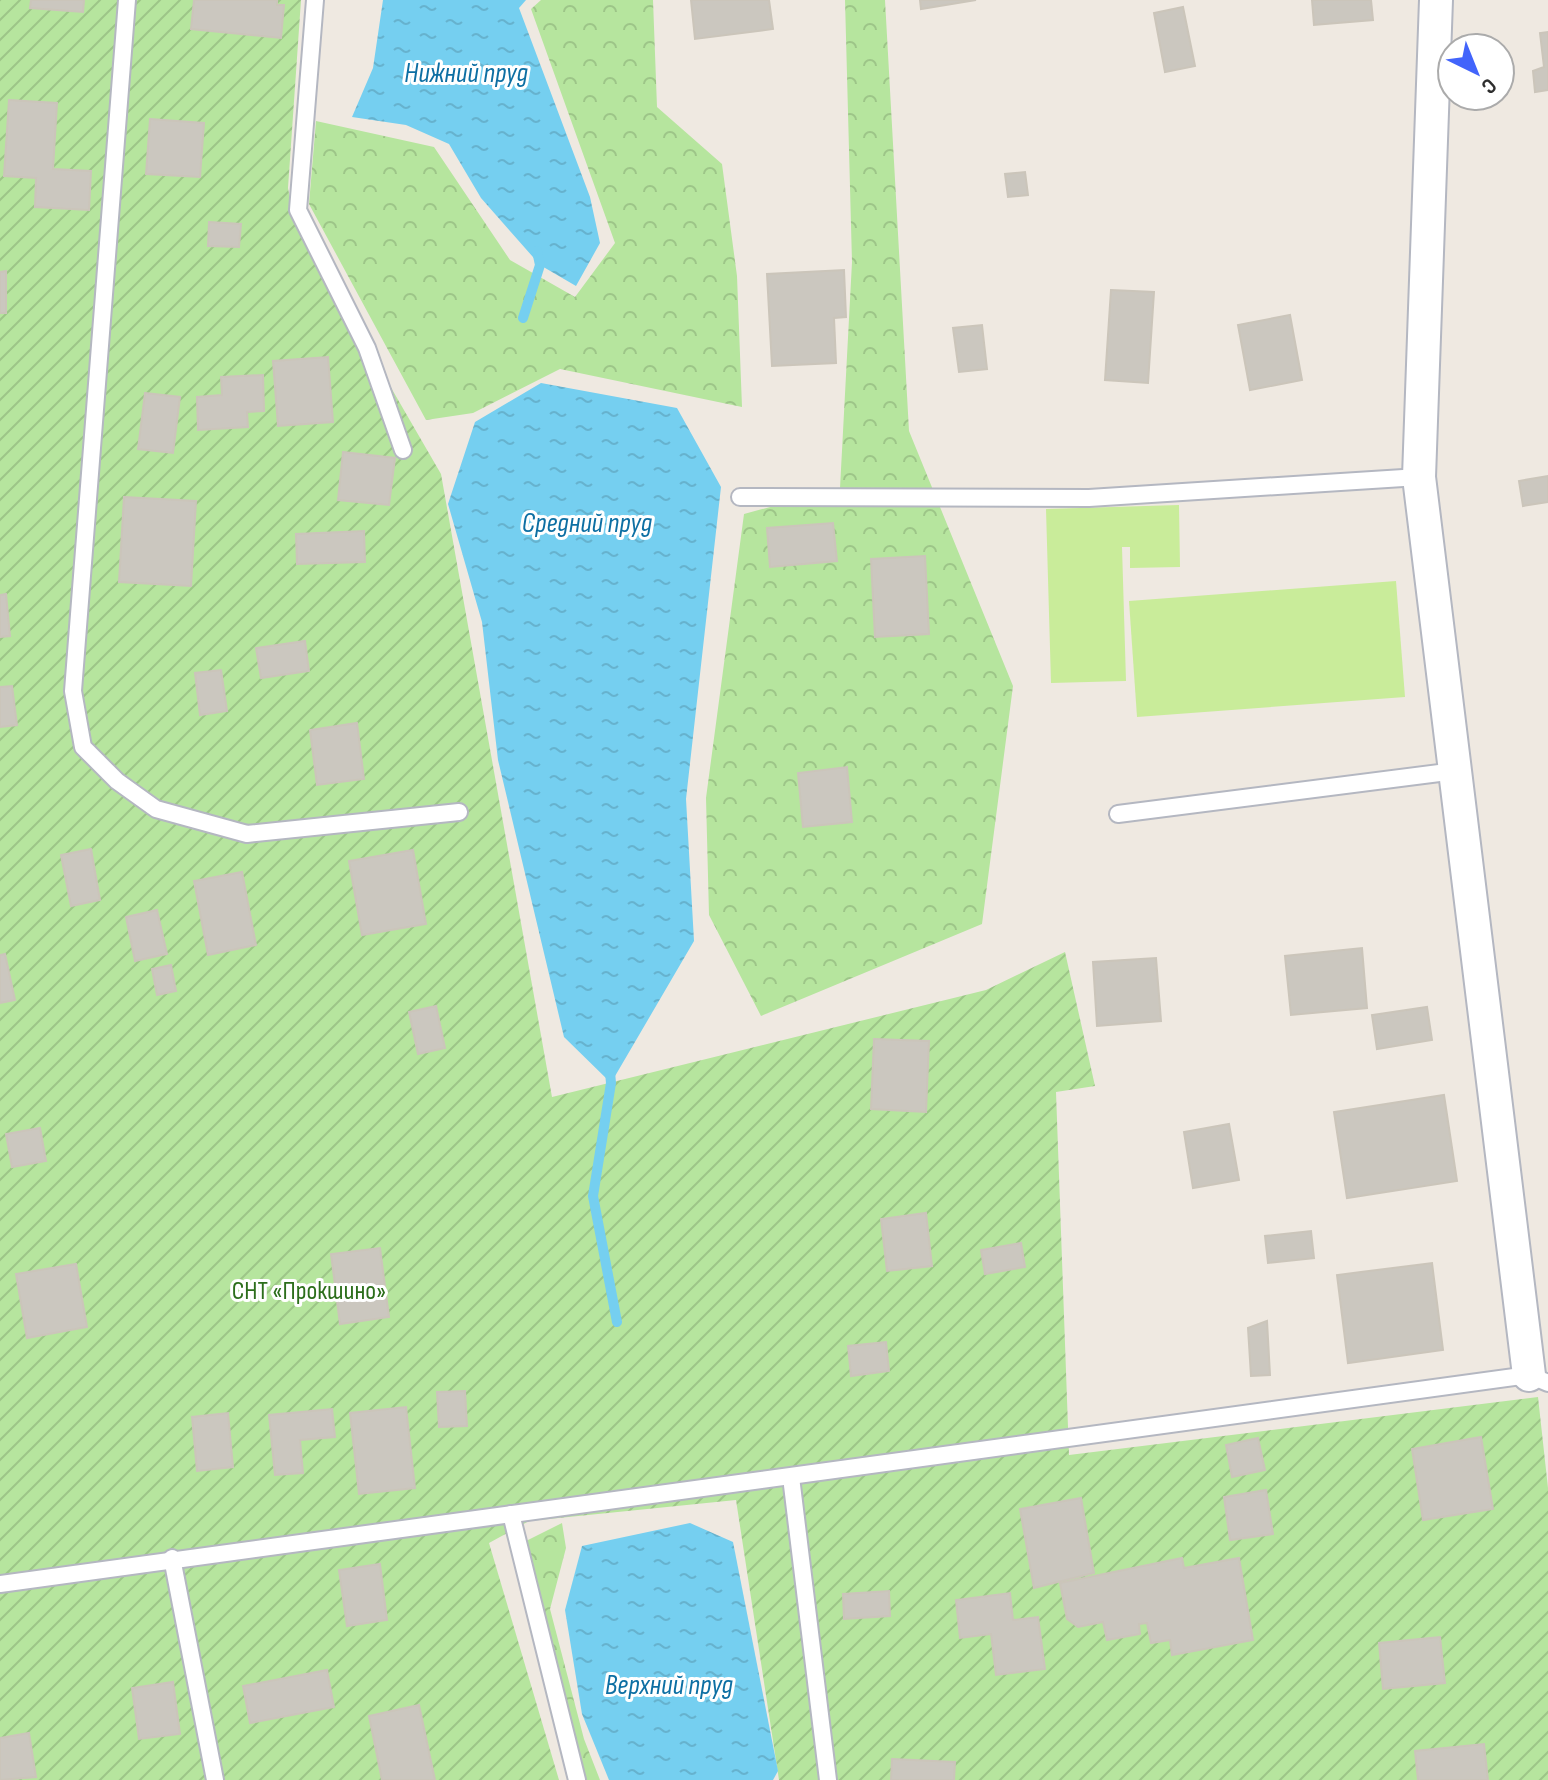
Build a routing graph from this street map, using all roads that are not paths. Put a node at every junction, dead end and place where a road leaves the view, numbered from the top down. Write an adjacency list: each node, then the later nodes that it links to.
1 (127, 0): 8 (lane)
2 (315, 0): 4 (lane)
3 (1436, 0): 5 (street)
4 (403, 450)
5 (1419, 477): 6 (lane); 7 (street)
6 (740, 497)
7 (1455, 771): 9 (lane); 10 (street)
8 (459, 812)
9 (1118, 814)
10 (1538, 1379): 11 (lane)
11 (791, 1477): 12 (lane); 17 (lane)
12 (511, 1514): 13 (lane); 16 (lane)
13 (172, 1558): 14 (lane); 15 (lane)
14 (0, 1584)
15 (215, 1780)
16 (577, 1780)
17 (828, 1780)

